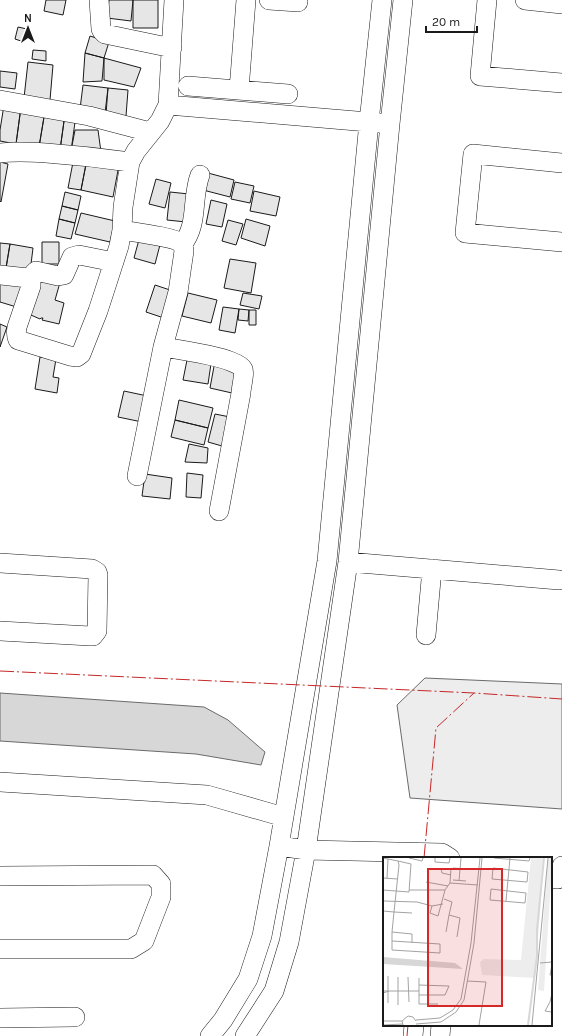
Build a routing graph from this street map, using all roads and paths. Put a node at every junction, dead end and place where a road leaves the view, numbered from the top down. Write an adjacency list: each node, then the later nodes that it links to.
1 (99, 0): 11 (street)
2 (174, 0): 11 (street)
3 (246, 0): 14 (street)
4 (269, 0): 9 (street)
5 (382, 0): 18 (street)
6 (403, 0): 19 (street)
7 (487, 0): 12 (street)
8 (525, 0): 10 (street)
9 (298, 2)
10 (562, 4)
11 (172, 48): 17 (street)
12 (562, 83)
13 (188, 86): 14 (street)
14 (239, 90): 15 (street)
15 (288, 94)
16 (0, 100): 20 (street)
17 (168, 105): 18 (street); 20 (street)
18 (369, 122): 19 (street); 41 (street)
19 (390, 124): 34 (street)
20 (150, 132): 22 (street)
21 (0, 153): 22 (street)
22 (130, 162): 25 (street)
23 (562, 163): 26 (street)
24 (200, 176): 27 (street)
25 (122, 230): 27 (street); 28 (street)
26 (562, 242)
27 (182, 244): 31 (street)
28 (114, 262): 30 (street); 30 (street)
29 (0, 275): 30 (street)
30 (31, 277)
31 (163, 348): 32 (street); 33 (street)
32 (137, 476)
33 (219, 511)
34 (348, 562): 36 (street); 43 (street)
35 (0, 563): 38 (street)
36 (432, 569): 37 (street); 39 (street)
37 (559, 580)
38 (0, 631)
39 (426, 635)
40 (0, 782): 41 (street)
41 (284, 817): 42 (street)
42 (279, 846): 43 (street); 53 (street)
43 (306, 850): 44 (street); 54 (street)
44 (445, 856)
45 (562, 866): 47 (street)
46 (0, 876): 48 (street)
47 (552, 878)
48 (0, 949)
49 (76, 1017): 50 (street)
50 (0, 1018)
51 (414, 1026): 55 (street)
52 (441, 1026): 56 (street)
53 (210, 1036)
54 (245, 1036)
55 (413, 1036)
56 (440, 1036)

